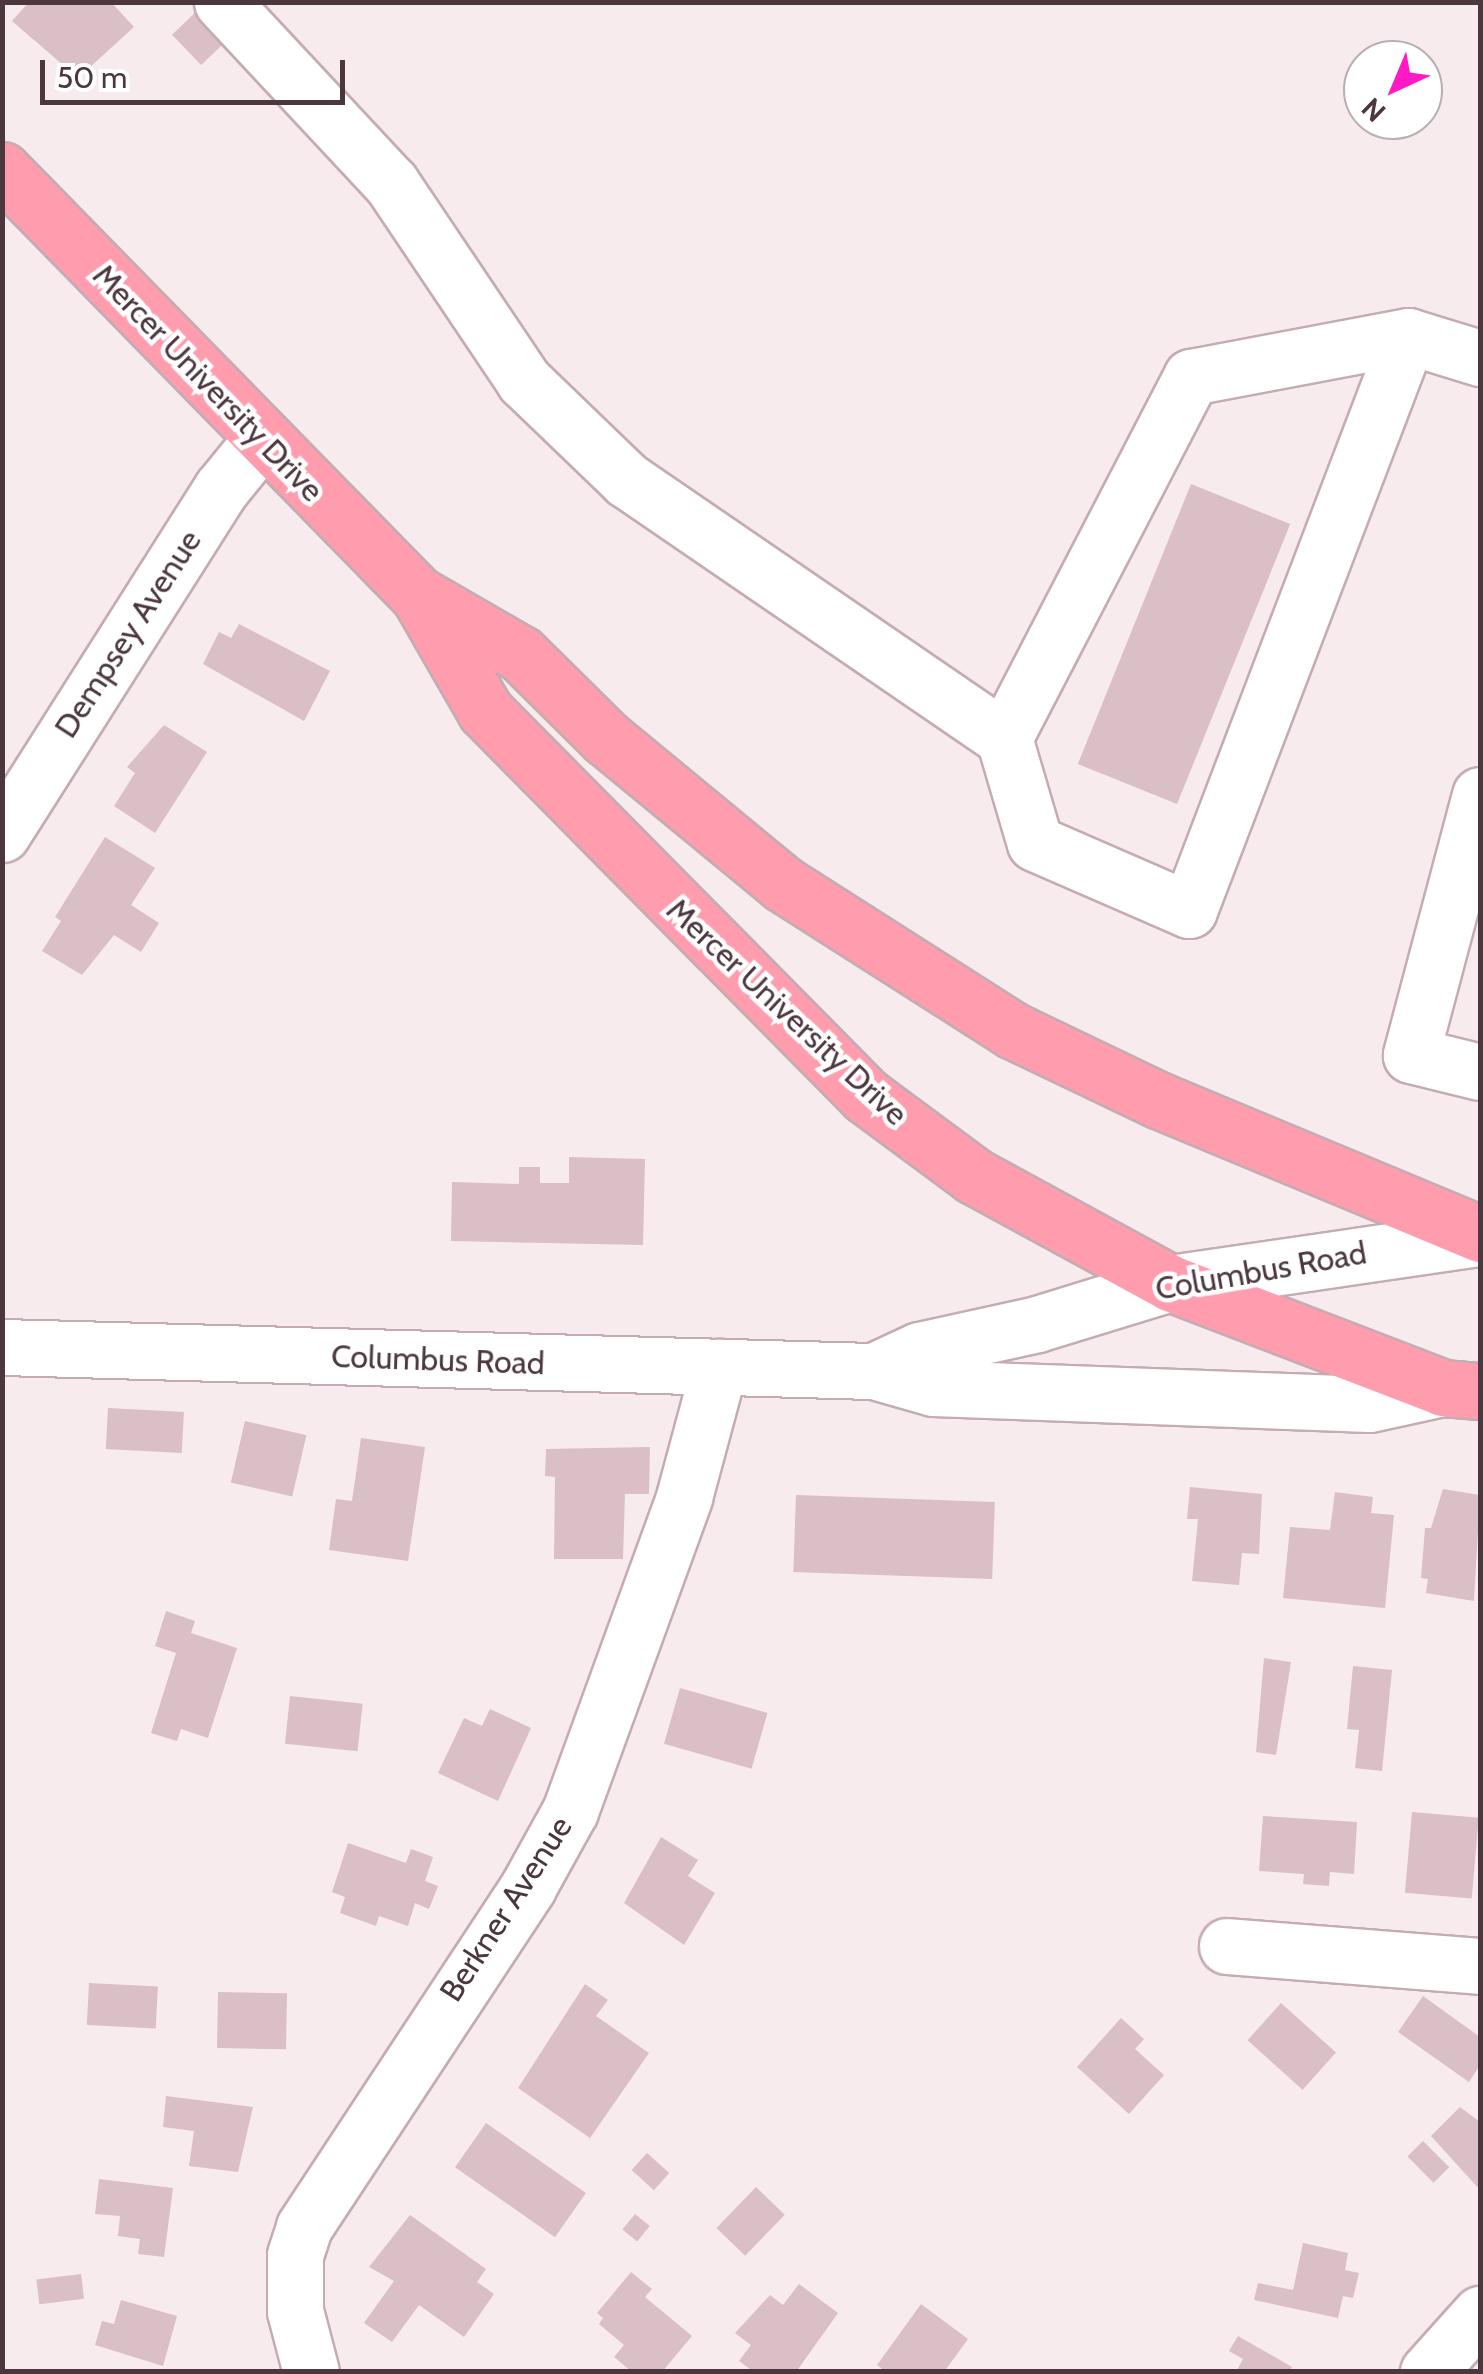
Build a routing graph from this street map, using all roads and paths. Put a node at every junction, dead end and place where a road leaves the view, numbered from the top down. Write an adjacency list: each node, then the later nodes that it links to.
1 (222, 2): 7 (street)
2 (2, 170): 5 (main road, Mercer University Drive)
3 (1408, 336): 4 (street); 7 (street); 7 (street)
4 (1480, 358)
5 (261, 440): 6 (main road, Mercer University Drive); 9 (street, Dempsey Avenue)
6 (417, 594): 12 (main road, Mercer University Drive); 13 (main road, Mercer University Drive)
7 (1004, 738)
8 (1480, 796): 10 (street)
9 (2, 834)
10 (1459, 959): 11 (street)
11 (1480, 1072)
12 (1480, 1236): 13 (street, Columbus Road)
13 (1170, 1283): 16 (street, Columbus Road); 17 (main road, Mercer University Drive)
14 (2, 1348): 15 (street, Columbus Road)
15 (719, 1368): 16 (street, Columbus Road); 21 (street, Berkner Avenue)
16 (874, 1371): 17 (street, Columbus Road)
17 (1462, 1389)
18 (1227, 1946): 19 (street)
19 (1480, 1966)
20 (1480, 2314): 22 (street)
21 (311, 2372)
22 (1428, 2372)

